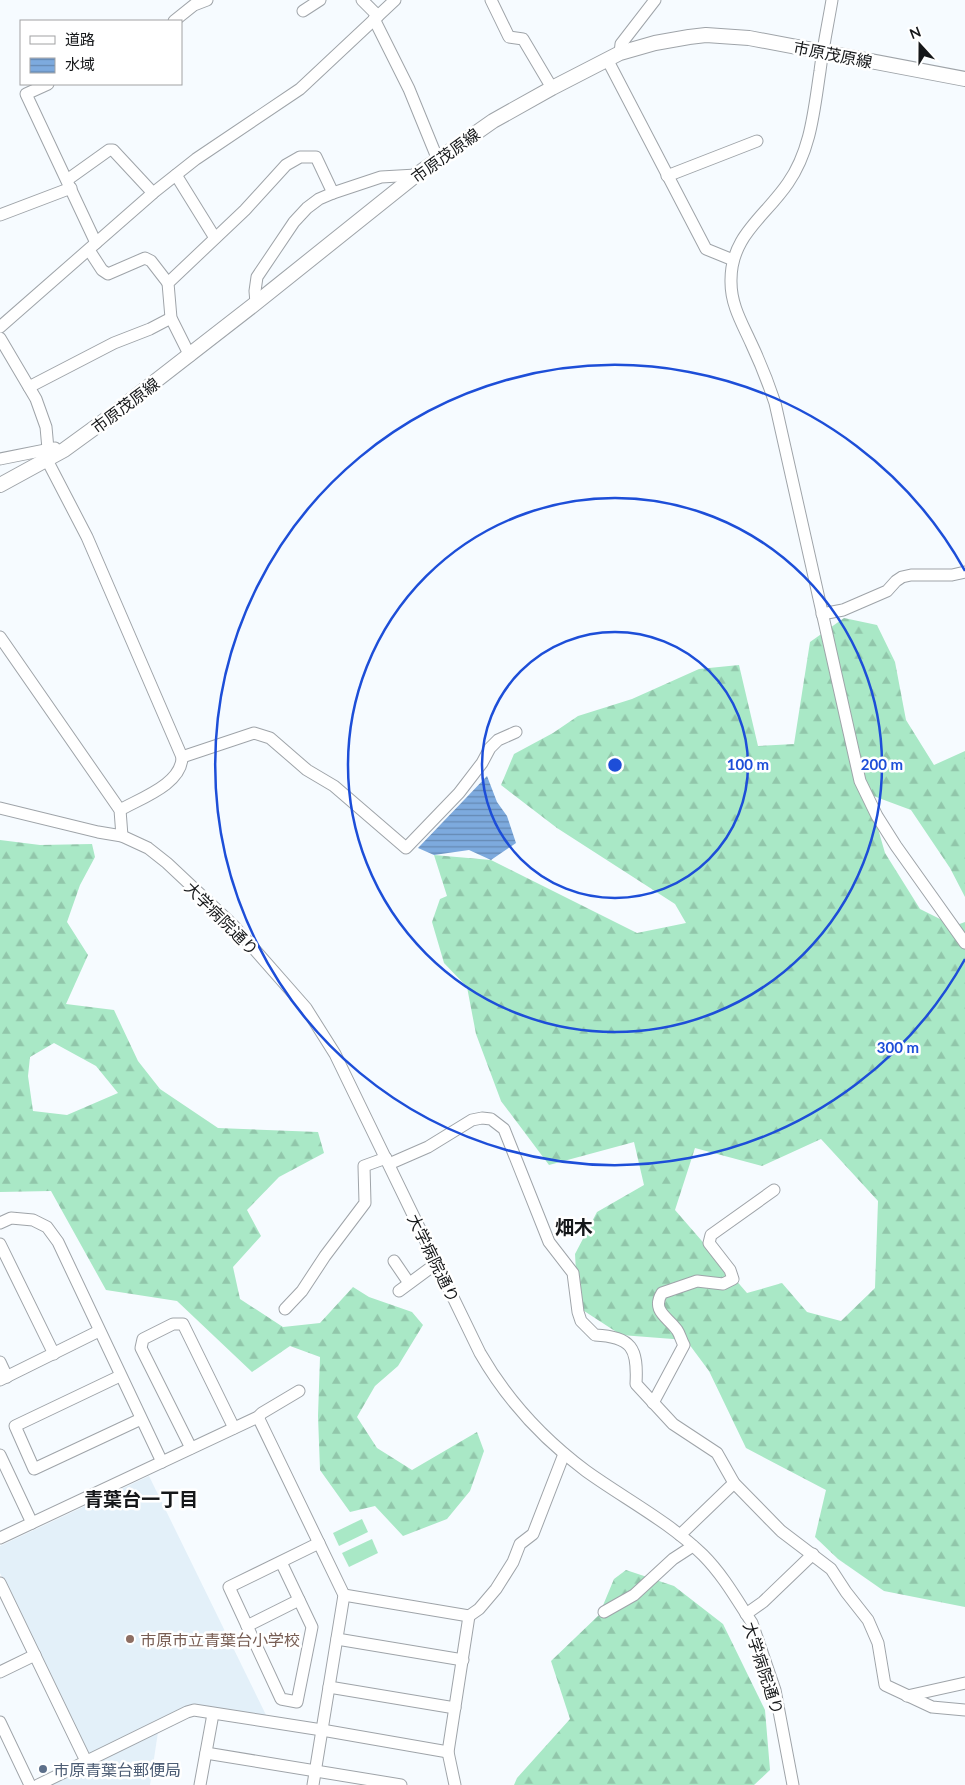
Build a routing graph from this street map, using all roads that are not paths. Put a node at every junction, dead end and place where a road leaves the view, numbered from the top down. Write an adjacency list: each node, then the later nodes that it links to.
1 (207, 0): 10 (street)
2 (320, 0): 8 (street)
3 (362, 0): 9 (street)
4 (395, 0): 9 (street)
5 (491, 0): 16 (street)
6 (655, 0): 12 (street)
7 (832, 0): 11 (street)
8 (303, 11)
9 (376, 18): 18 (street); 19 (street)
10 (175, 20)
11 (823, 52): 12 (main road, 市原茂原線); 14 (main road, 市原茂原線); 28 (street)
12 (620, 53): 13 (main road, 市原茂原線)
13 (607, 59): 16 (main road, 市原茂原線); 21 (street)
14 (965, 79)
15 (46, 85): 22 (street)
16 (552, 88): 18 (main road, 市原茂原線)
17 (756, 141): 21 (street)
18 (438, 160): 20 (main road, 市原茂原線)
19 (176, 175): 23 (street); 26 (street)
20 (416, 175): 24 (street); 30 (main road, 市原茂原線)
21 (667, 176): 28 (street)
22 (69, 184): 23 (street); 25 (street); 27 (street)
23 (153, 193): 27 (street)
24 (332, 193): 26 (street); 30 (street)
25 (0, 215)
26 (215, 238): 29 (street)
27 (92, 247): 29 (street); 32 (street)
28 (733, 260): 40 (street)
29 (168, 283): 31 (street)
30 (256, 303): 34 (main road, 市原茂原線)
31 (171, 318): 34 (street); 35 (street)
32 (0, 327)
33 (0, 338): 35 (street)
34 (190, 356): 36 (main road, 市原茂原線)
35 (29, 387): 36 (street)
36 (48, 455): 37 (street); 38 (main road, 市原茂原線); 43 (street)
37 (0, 459)
38 (0, 485)
39 (965, 572): 40 (street)
40 (822, 614): 47 (street)
41 (0, 637): 45 (street)
42 (516, 732): 43 (street)
43 (182, 757): 45 (street)
44 (0, 808): 46 (street, 大学病院通り)
45 (120, 810): 46 (street)
46 (122, 836): 48 (street, 大学病院通り)
47 (965, 943)
48 (387, 1161): 53 (street, 大学病院通り); 56 (street); 63 (street)
49 (774, 1190): 63 (street)
50 (0, 1223): 57 (street)
51 (0, 1244): 58 (street)
52 (394, 1262): 54 (street)
53 (437, 1263): 54 (street); 68 (street, 大学病院通り)
54 (410, 1283): 55 (street)
55 (399, 1291)
56 (285, 1310)
57 (99, 1331): 58 (street); 60 (street)
58 (54, 1354): 61 (street)
59 (0, 1362): 61 (street)
60 (120, 1376): 65 (street); 65 (street)
61 (4, 1379)
62 (299, 1391): 64 (street)
63 (653, 1403): 71 (street)
64 (258, 1417): 66 (street); 75 (street)
65 (140, 1419): 70 (street)
66 (234, 1428): 67 (street); 67 (street)
67 (191, 1448): 70 (street)
68 (564, 1454): 73 (street, 大学病院通り); 84 (street)
69 (0, 1455): 72 (street)
70 (162, 1462): 72 (street)
71 (734, 1483): 73 (street); 77 (street)
72 (32, 1523): 74 (street)
73 (680, 1535): 76 (street, 大学病院通り)
74 (0, 1538)
75 (319, 1543): 78 (street); 80 (street)
76 (692, 1546): 82 (street); 83 (street, 大学病院通り)
77 (812, 1554): 83 (street); 92 (street)
78 (280, 1562): 81 (street); 85 (street)
79 (0, 1584): 87 (street)
80 (344, 1595): 84 (street); 86 (street)
81 (299, 1600): 85 (street); 85 (street)
82 (604, 1612)
83 (746, 1614): 108 (street, 大学病院通り)
84 (469, 1616): 88 (street)
85 (247, 1626)
86 (337, 1639): 88 (street); 91 (street)
87 (35, 1654): 89 (street); 100 (street)
88 (463, 1660): 93 (street)
89 (0, 1672)
90 (965, 1683): 92 (street)
91 (329, 1687): 93 (street); 97 (street)
92 (907, 1696): 94 (street)
93 (455, 1708): 98 (street)
94 (965, 1710)
95 (213, 1714): 97 (street); 99 (street); 100 (street)
96 (1, 1728): 102 (street)
97 (322, 1730): 98 (street); 101 (street)
98 (448, 1752): 107 (street)
99 (206, 1753): 101 (street); 104 (street)
100 (86, 1761): 103 (street)
101 (315, 1772): 105 (street); 106 (street)
102 (30, 1785)
103 (38, 1785)
104 (200, 1785)
105 (313, 1785)
106 (401, 1785)
107 (455, 1785)
108 (794, 1785)

